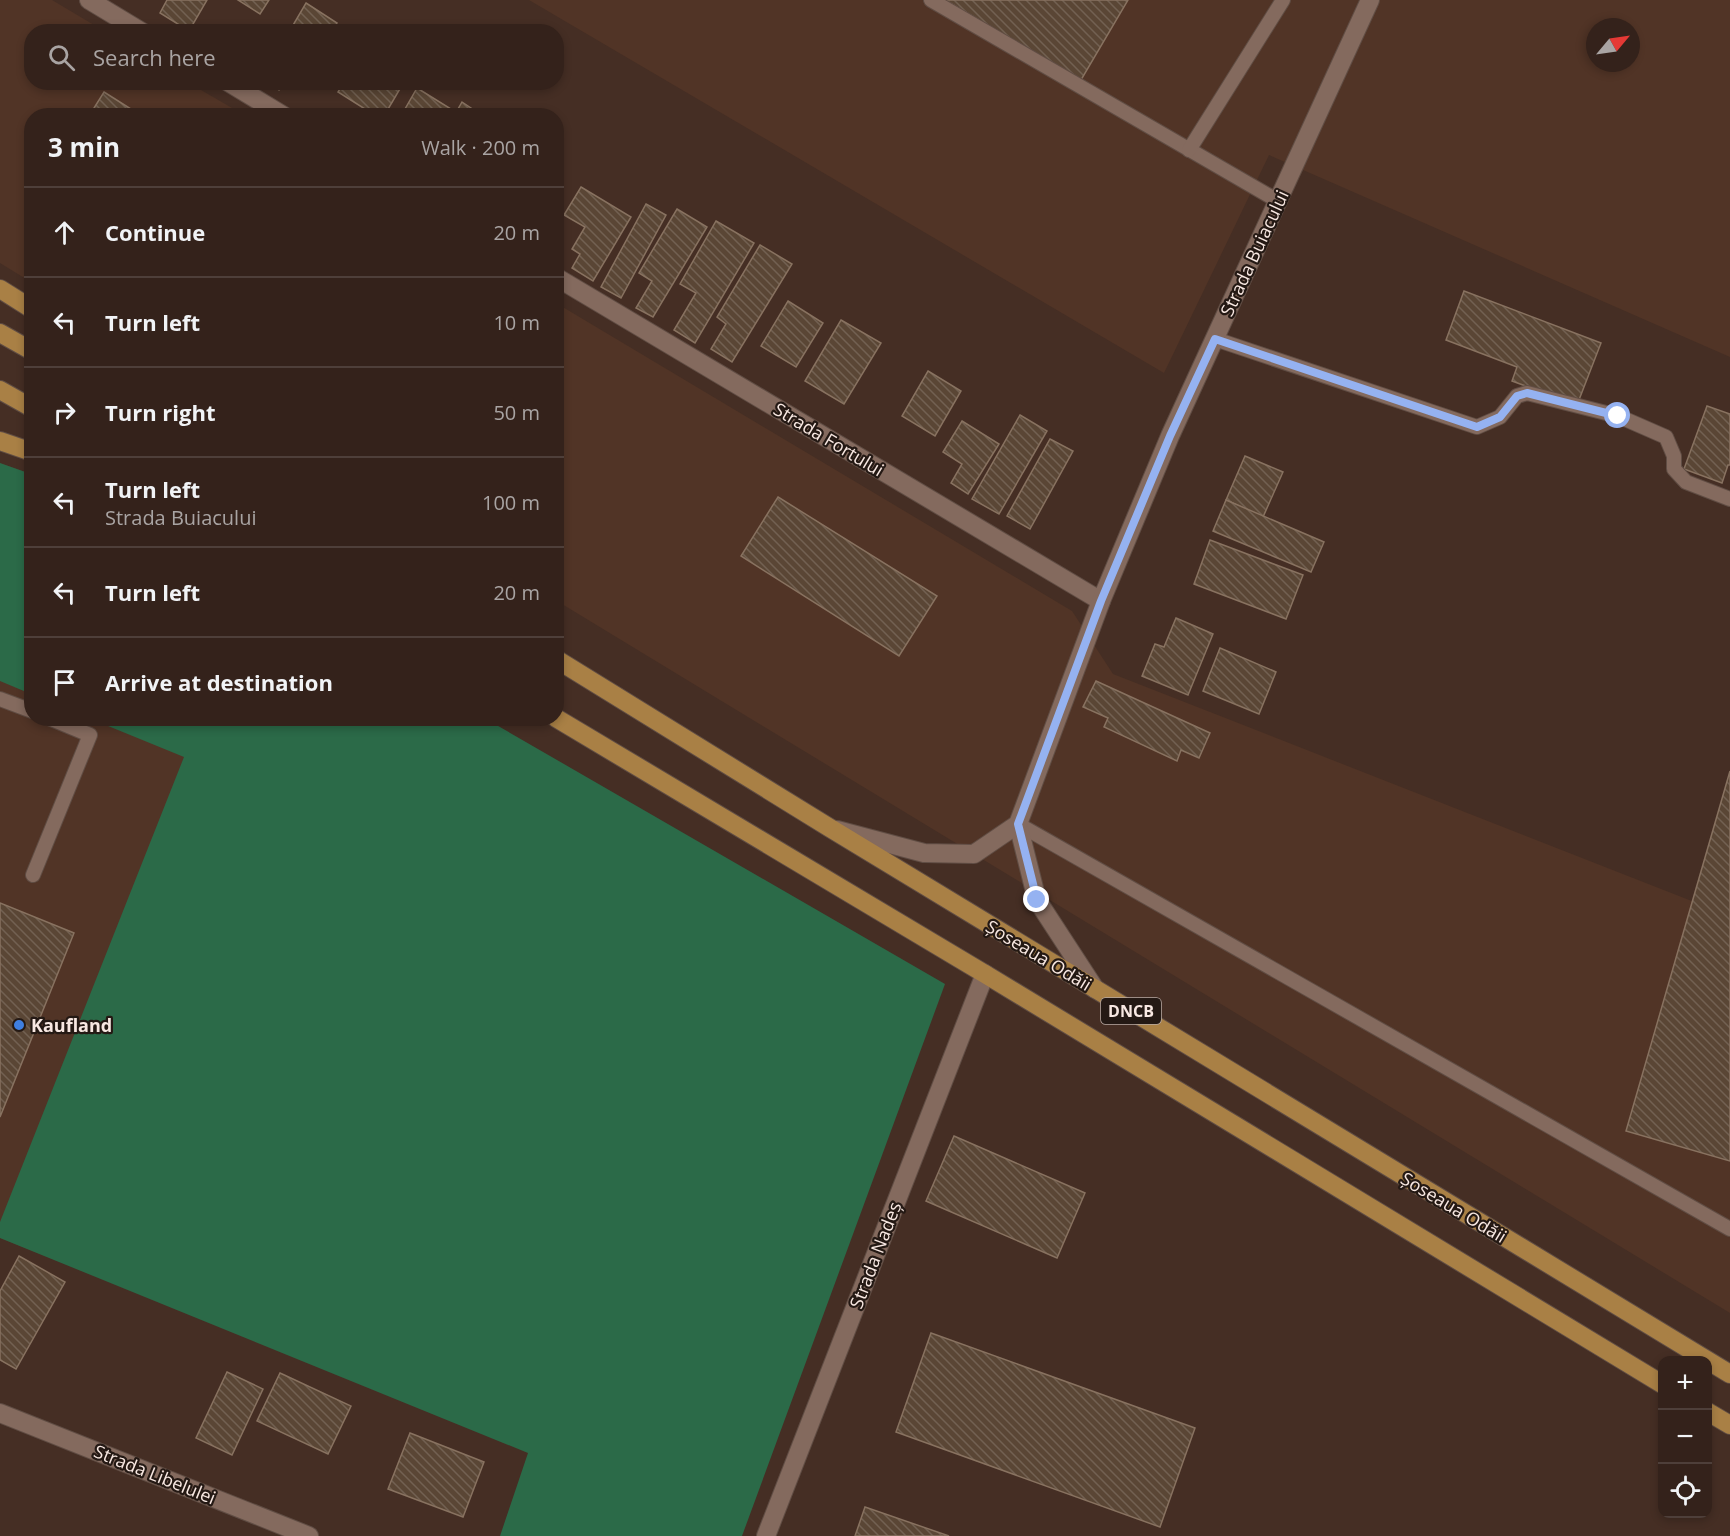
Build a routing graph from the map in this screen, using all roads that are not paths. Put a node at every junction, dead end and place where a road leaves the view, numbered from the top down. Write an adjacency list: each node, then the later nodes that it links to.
1 (89, 0): 5 (street)
2 (931, 0): 8 (lane)
3 (1283, 0): 8 (lane)
4 (1370, 0): 9 (street, Strada Buiacului)
5 (129, 24)
6 (241, 90): 7 (street)
7 (271, 108)
8 (1189, 150): 9 (lane)
9 (1278, 201): 14 (street, Strada Buiacului)
10 (564, 283): 21 (street, Strada Fortului)
11 (0, 289): 12 (main road)
12 (24, 304)
13 (0, 333): 15 (main road)
14 (1215, 339): 20 (lane); 21 (street, Strada Buiacului)
15 (24, 346)
16 (0, 390): 17 (main road)
17 (24, 404)
18 (0, 441): 19 (main road)
19 (24, 449)
20 (1730, 498)
21 (1101, 601): 27 (street, Strada Buiacului)
22 (564, 664): 28 (main road, Șoseaua Odăii / DNCB)
23 (0, 699): 24 (lane)
24 (24, 708)
25 (564, 723): 30 (main road, DNCB)
26 (68, 726): 29 (lane)
27 (1018, 824): 28 (street); 31 (street); 32 (lane)
28 (830, 828): 31 (main road, Șoseaua Odăii / DNCB)
29 (33, 875)
30 (985, 974): 34 (main road, DNCB); 39 (street, Strada Nadeș)
31 (1095, 989): 33 (main road, Șoseaua Odăii / DNCB)
32 (1730, 1229)
33 (1730, 1374)
34 (1658, 1382)
35 (0, 1413): 38 (street, Strada Libelulei)
36 (1712, 1415): 37 (main road)
37 (1730, 1425)
38 (309, 1536)
39 (766, 1536)

